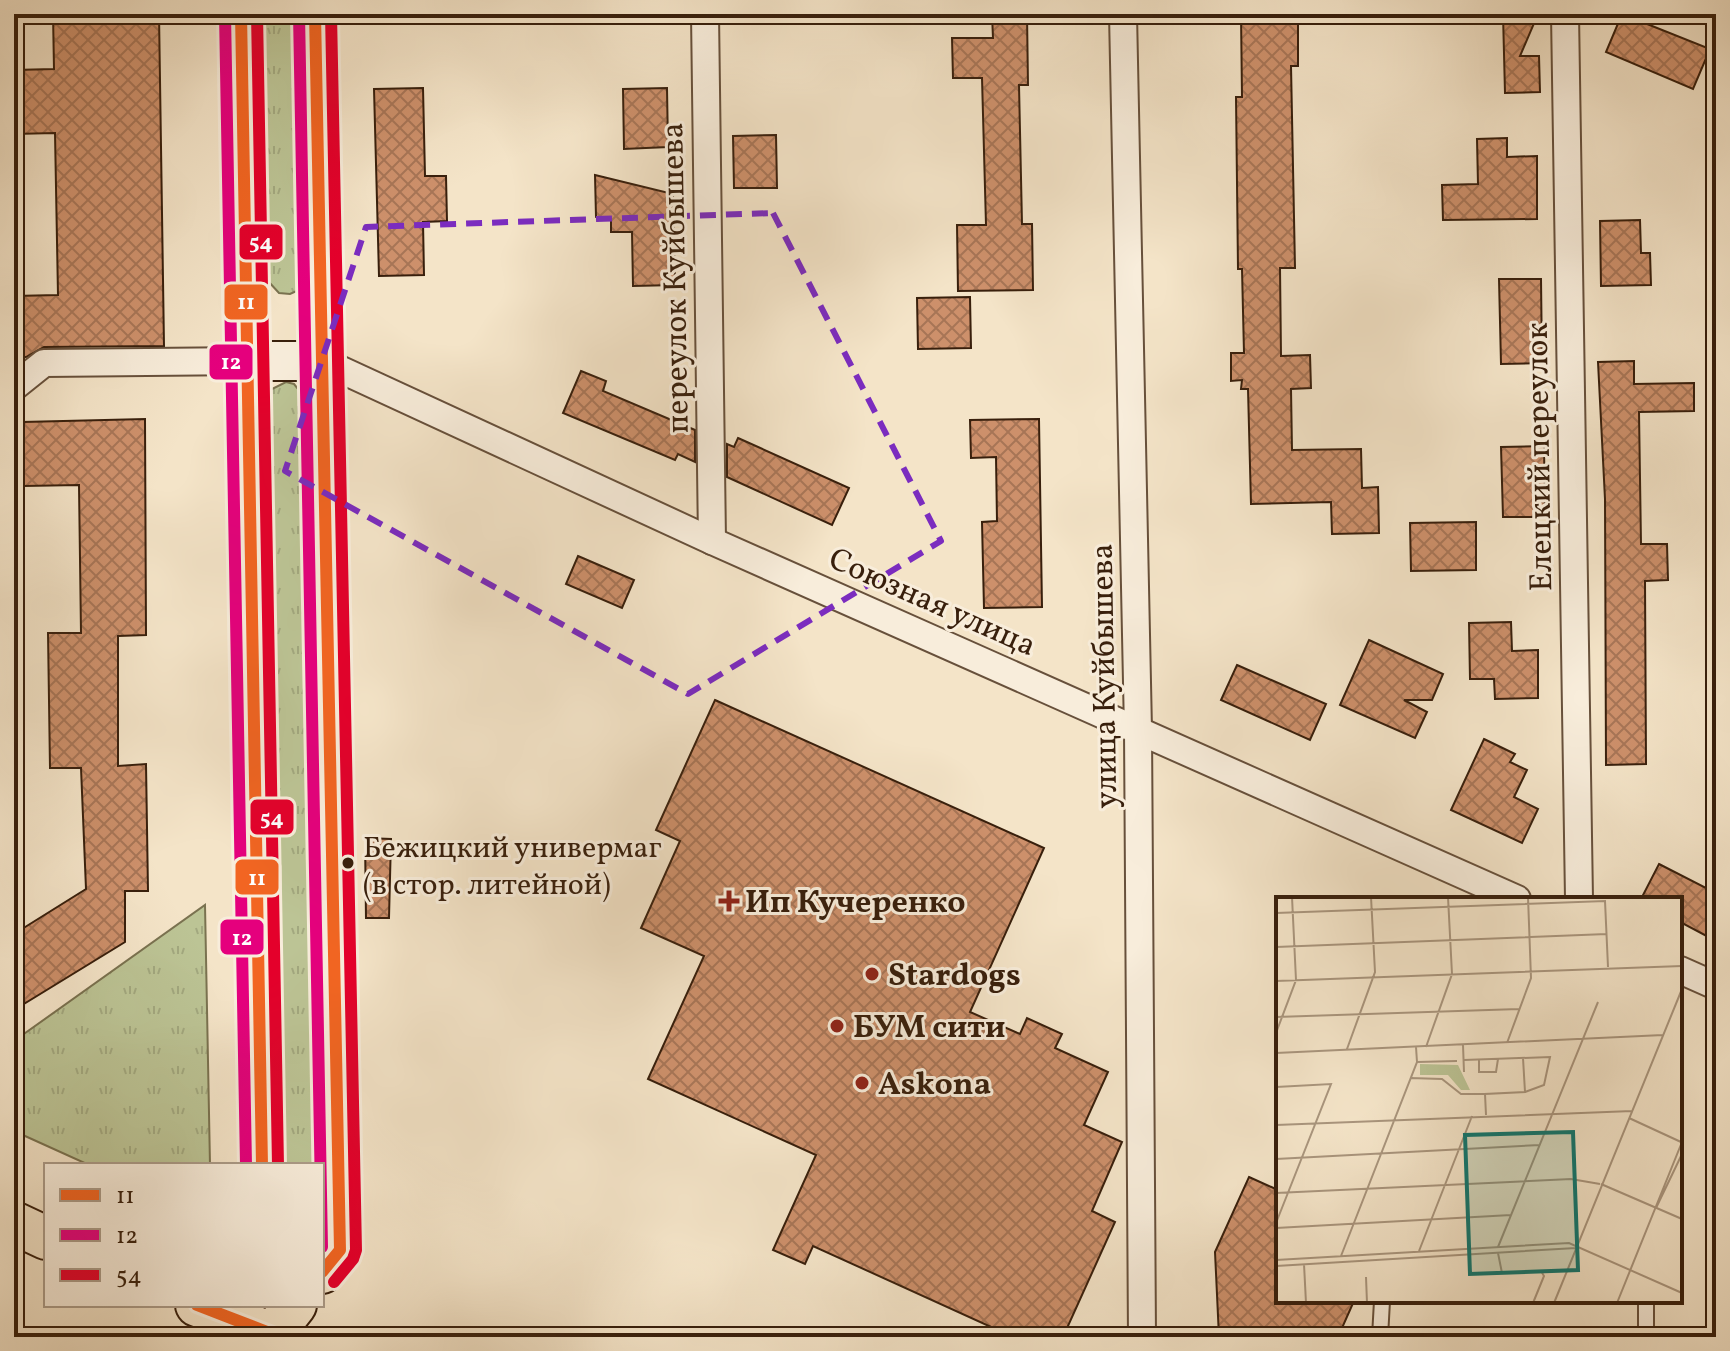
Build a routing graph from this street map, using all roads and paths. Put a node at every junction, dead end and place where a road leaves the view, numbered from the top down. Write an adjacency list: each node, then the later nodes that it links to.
1 (241, 14): 6 (main road)
2 (315, 14): 7 (main road)
3 (705, 14): 9 (street, переулок Куйбышева)
4 (1123, 14): 10 (street, улица Куйбышева)
5 (1565, 14): 12 (street, Елецкий переулок)
6 (250, 361): 7 (main road); 8 (street); 15 (main road)
7 (322, 361): 9 (street, Союзная улица); 18 (main road)
8 (14, 387)
9 (712, 541): 10 (street, Союзная улица)
10 (1138, 730): 11 (street, Союзная улица); 23 (street, улица Куйбышева)
11 (1513, 897)
12 (1579, 897)
13 (1682, 971): 14 (street)
14 (1716, 986)
15 (262, 1163)
16 (14, 1223): 17 (main road)
17 (44, 1237)
18 (324, 1270)
19 (1382, 1303): 24 (lane)
20 (1646, 1303): 25 (lane)
21 (206, 1307): 22 (main road)
22 (278, 1324)
23 (1142, 1337)
24 (1380, 1337)
25 (1646, 1337)

